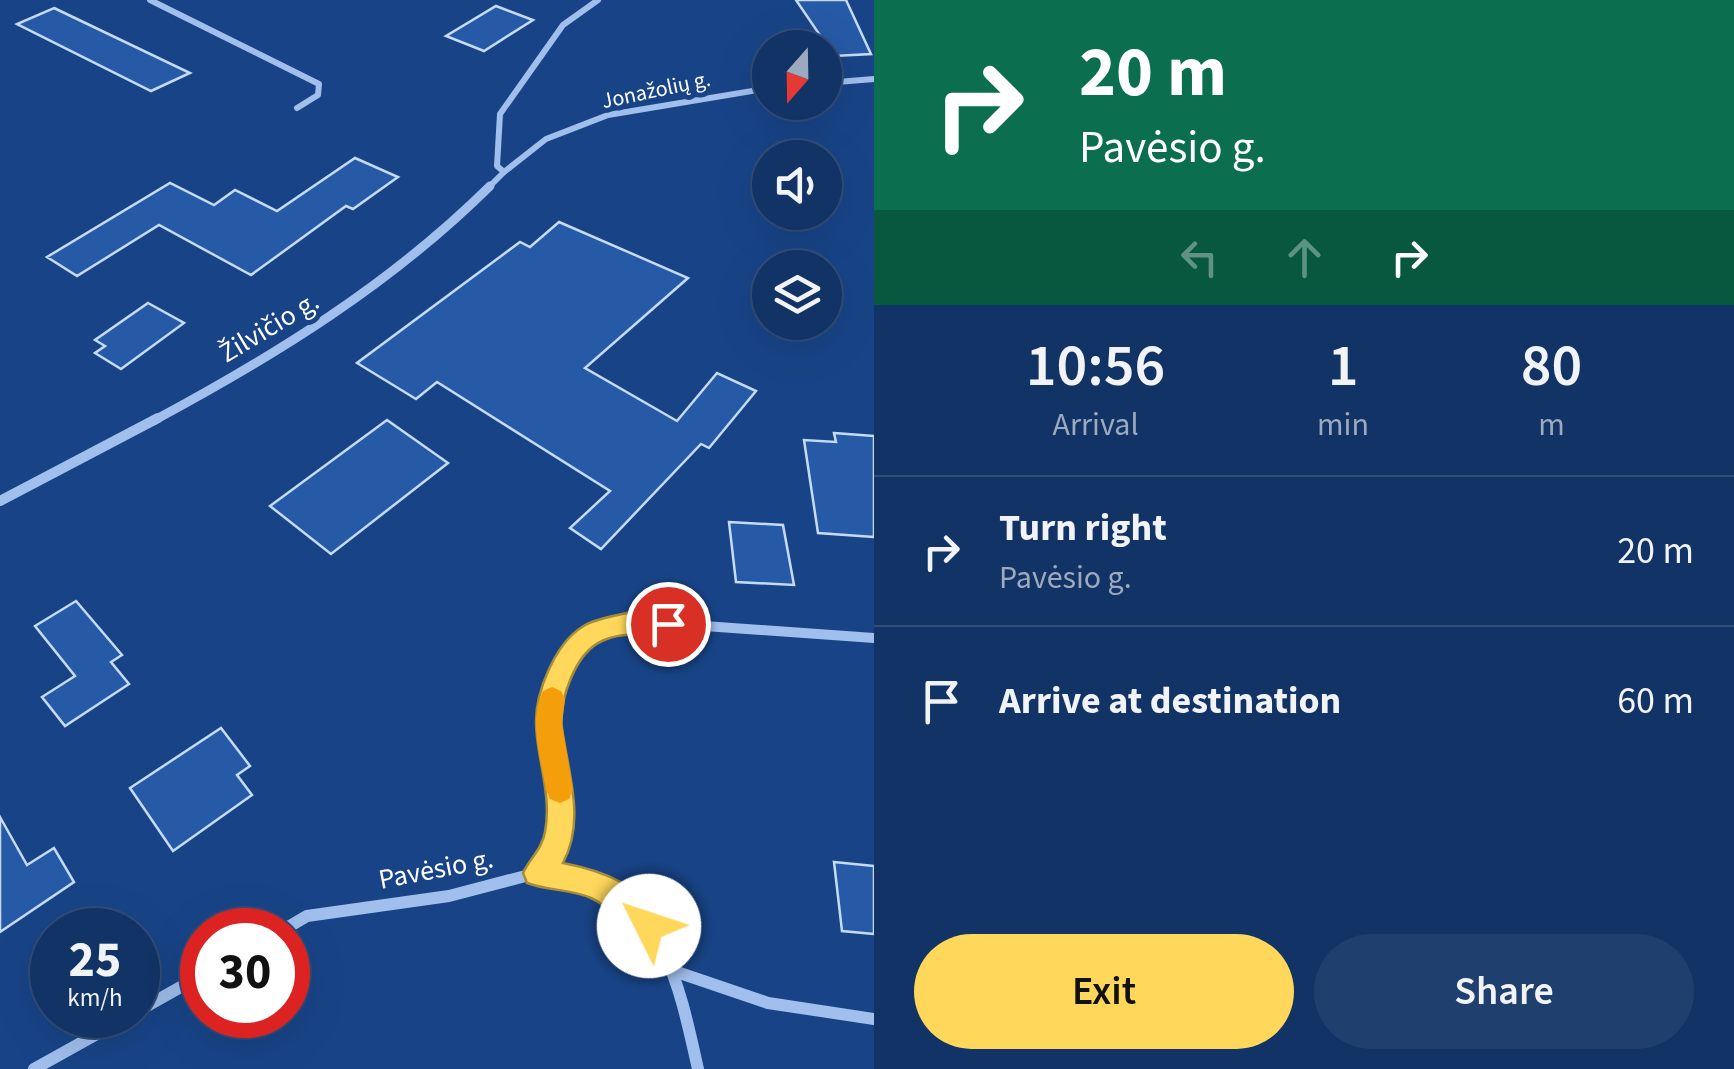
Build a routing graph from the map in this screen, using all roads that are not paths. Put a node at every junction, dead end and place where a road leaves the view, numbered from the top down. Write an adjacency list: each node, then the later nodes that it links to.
1 (150, 0): 6 (street)
2 (598, 0): 7 (street)
3 (874, 79): 4 (street)
4 (842, 82)
5 (752, 91): 7 (street, Jonažolių g.)
6 (296, 108)
7 (504, 172): 8 (street, Žilvičio g.)
8 (0, 501)
9 (874, 638): 10 (street)
10 (538, 873): 11 (street, Pavėsio g.); 12 (street)
11 (310, 916)
12 (674, 970): 13 (street); 16 (street)
13 (874, 1019)
14 (90, 1038): 15 (street)
15 (34, 1069)
16 (698, 1069)

